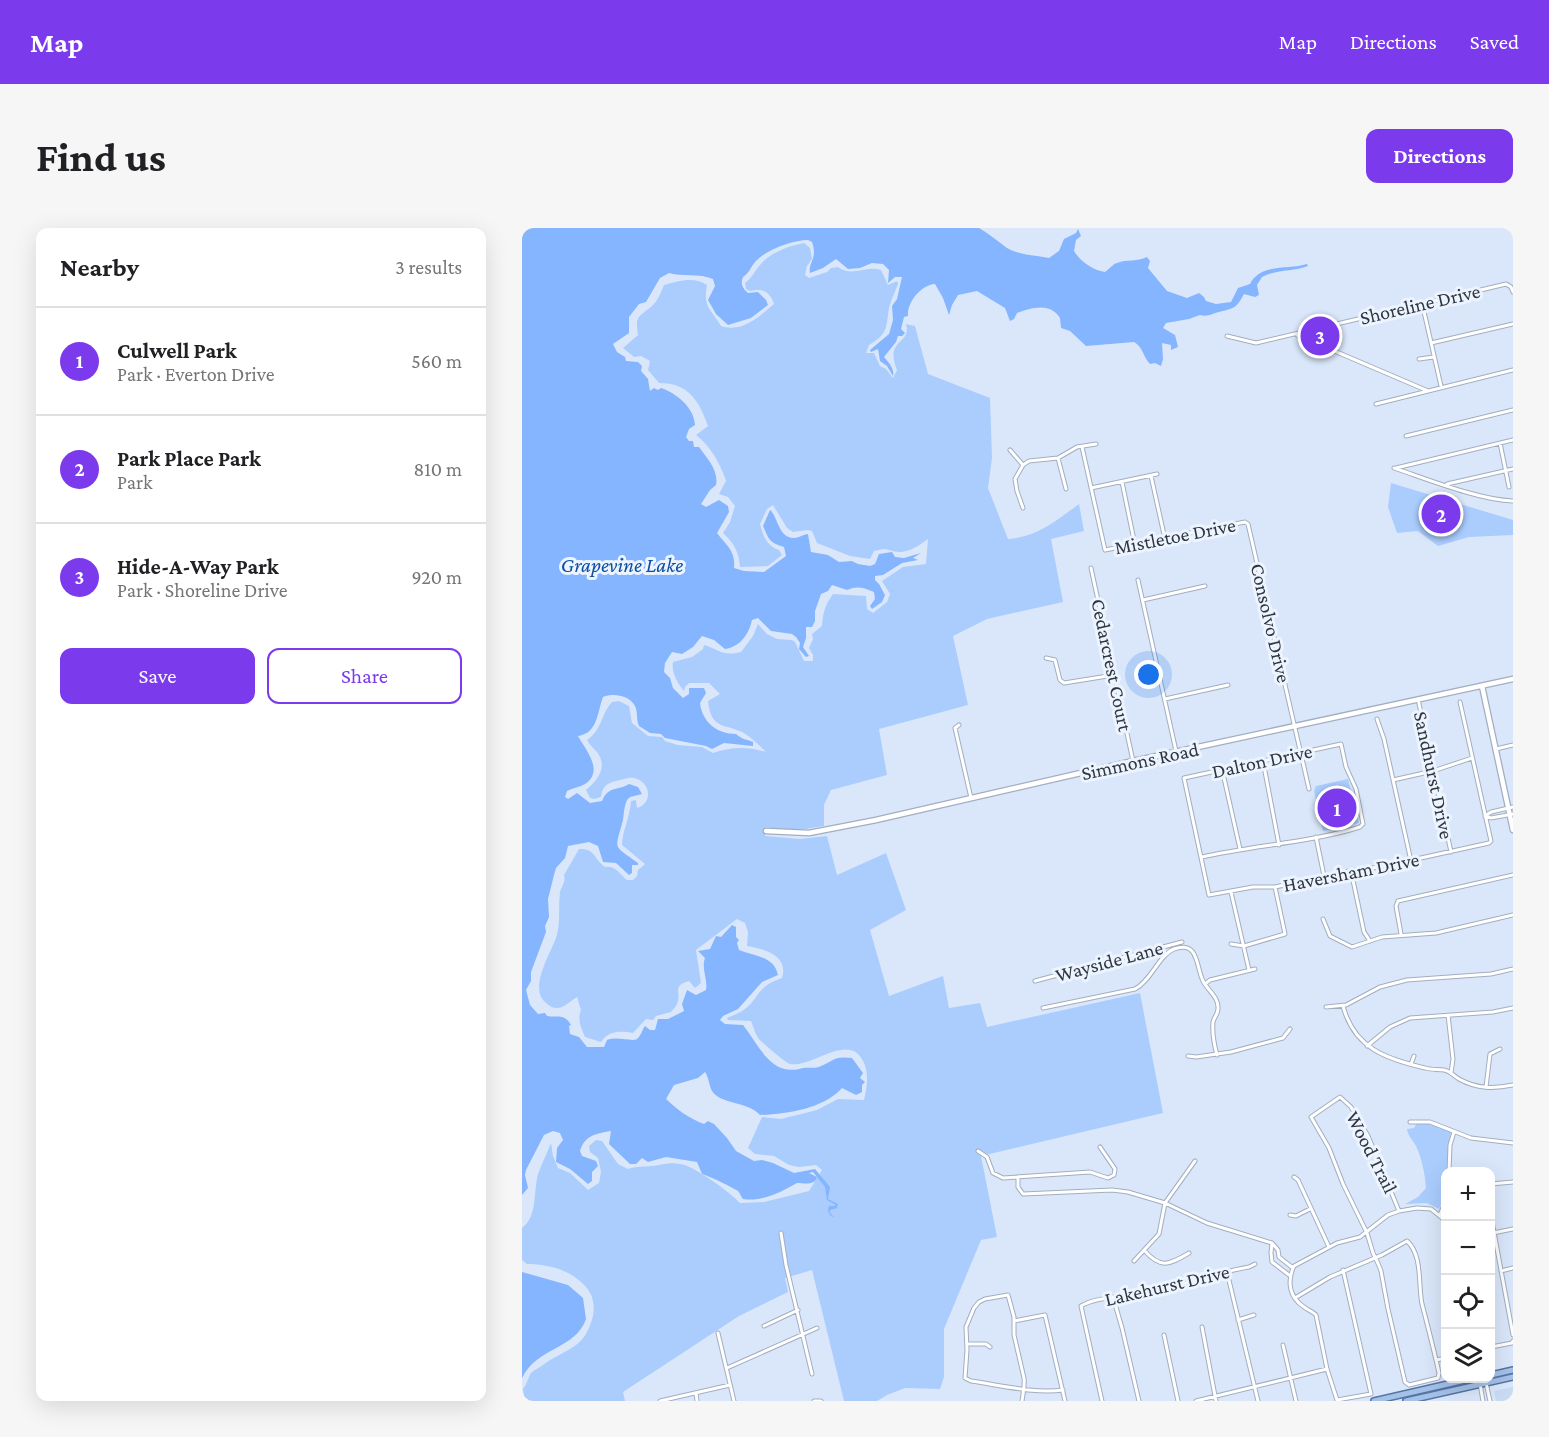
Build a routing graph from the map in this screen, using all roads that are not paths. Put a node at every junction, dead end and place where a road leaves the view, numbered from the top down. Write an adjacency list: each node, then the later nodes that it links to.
1 (1513, 292): 2 (street, Shoreline Drive)
2 (1422, 303): 4 (street, Shoreline Drive); 6 (street)
3 (1513, 324): 6 (street)
4 (1295, 334): 5 (street, Shoreline Drive); 11 (street)
5 (1227, 336)
6 (1431, 344): 7 (street)
7 (1434, 357): 8 (street); 10 (street)
8 (1419, 359)
9 (1513, 369): 10 (street)
10 (1441, 386): 11 (street)
11 (1428, 391): 12 (street)
12 (1376, 404)
13 (1513, 410): 14 (street)
14 (1406, 436)
15 (1513, 440): 16 (street)
16 (1500, 443): 23 (street); 27 (street)
17 (1096, 444): 18 (street)
18 (1082, 447): 20 (street); 29 (street)
19 (1010, 450): 21 (street)
20 (1058, 458): 21 (street); 30 (street)
21 (1023, 465): 32 (street)
22 (1513, 470): 23 (street)
23 (1505, 471): 27 (street); 28 (street)
24 (1157, 474): 25 (street)
25 (1151, 476): 26 (street); 34 (street)
26 (1122, 482): 29 (street); 35 (street)
27 (1445, 485): 31 (street)
28 (1509, 487)
29 (1091, 488): 35 (street, Mistletoe Drive)
30 (1066, 489)
31 (1513, 501)
32 (1023, 508)
33 (1245, 522): 34 (street, Mistletoe Drive); 50 (street, Consolvo Drive)
34 (1165, 539): 35 (street, Mistletoe Drive)
35 (1135, 545)
36 (1091, 568): 41 (street, Cedarcrest Court)
37 (1138, 580): 39 (street)
38 (1205, 586): 39 (street)
39 (1143, 600): 45 (street)
40 (1046, 658): 41 (street)
41 (1114, 675): 57 (street, Cedarcrest Court)
42 (1513, 679): 44 (street, Simmons Road)
43 (1228, 685): 45 (street)
44 (1482, 686): 46 (street, Simmons Road); 52 (street)
45 (1165, 699): 54 (street)
46 (1418, 699): 50 (street, Simmons Road); 59 (street, Sandhurst Drive)
47 (1460, 702): 55 (street)
48 (1377, 719): 60 (street)
49 (959, 725): 62 (street)
50 (1294, 727): 53 (street, Consolvo Drive); 54 (street, Simmons Road)
51 (1513, 746): 52 (street)
52 (1496, 749): 63 (street)
53 (1300, 752): 56 (street, Dalton Drive); 61 (street, Consolvo Drive); 67 (street, Dalton Drive)
54 (1177, 753): 57 (street, Simmons Road)
55 (1472, 758): 59 (street); 64 (street)
56 (1263, 760): 58 (street, Dalton Drive); 68 (street)
57 (1133, 761): 62 (street, Simmons Road)
58 (1222, 769): 69 (street); 71 (street, Dalton Drive)
59 (1433, 771): 60 (street); 70 (street, Sandhurst Drive)
60 (1393, 780): 72 (street)
61 (1309, 789)
62 (970, 798): 66 (street, Simmons Road)
63 (1511, 811): 64 (street); 65 (street)
64 (1485, 816): 70 (street, Haversham Drive)
65 (1513, 830)
66 (766, 831)
67 (1316, 837): 68 (street); 75 (street)
68 (1279, 845): 69 (street)
69 (1240, 849): 71 (street)
70 (1451, 852): 72 (street, Haversham Drive)
71 (1202, 857): 77 (street, Haversham Drive)
72 (1411, 861): 73 (street, Haversham Drive)
73 (1351, 871): 75 (street, Haversham Drive); 81 (street)
74 (1513, 875): 80 (street)
75 (1324, 877): 76 (street, Haversham Drive)
76 (1275, 887): 77 (street, Haversham Drive); 84 (street)
77 (1231, 892): 84 (street)
78 (1513, 915): 80 (street)
79 (1323, 919): 81 (street)
80 (1401, 934): 81 (street)
81 (1370, 941)
82 (1182, 942): 88 (street, Wayside Lane)
83 (1231, 944): 84 (street)
84 (1244, 946): 87 (street)
85 (1255, 969): 87 (street)
86 (1513, 969): 91 (street)
87 (1249, 970): 89 (street)
88 (1035, 981)
89 (1205, 984): 92 (street); 98 (street)
90 (1326, 1006): 91 (street)
91 (1343, 1006): 96 (street)
92 (1043, 1008)
93 (1513, 1008): 94 (street)
94 (1448, 1015): 96 (street); 102 (street)
95 (1290, 1029): 98 (street)
96 (1367, 1046): 101 (street)
97 (1500, 1049): 104 (street)
98 (1217, 1054): 99 (street)
99 (1188, 1056)
100 (1414, 1056): 101 (street)
101 (1411, 1064): 102 (street)
102 (1450, 1073): 104 (street)
103 (1513, 1085): 104 (street)
104 (1486, 1087)
105 (1410, 1122): 106 (street)
106 (1454, 1131): 107 (street); 111 (street)
107 (1513, 1143)
108 (1100, 1147): 113 (street)
109 (978, 1151): 113 (street)
110 (1196, 1161): 116 (street)
111 (1449, 1167)
112 (1294, 1177): 117 (street)
113 (1018, 1178): 116 (street)
114 (1513, 1182): 115 (street)
115 (1495, 1184)
116 (1166, 1203): 125 (street); 128 (street)
117 (1310, 1209): 119 (street); 127 (street)
118 (1400, 1211): 120 (street); 123 (street); 123 (street, Wood Trail)
119 (1290, 1215)
120 (1441, 1216)
121 (1513, 1229): 124 (street)
122 (781, 1233): 143 (street)
123 (1367, 1233): 127 (street); 130 (street)
124 (1495, 1233)
125 (1272, 1243): 131 (street); 134 (street)
126 (1495, 1244): 138 (street)
127 (1329, 1247): 135 (street)
128 (1144, 1250): 129 (street); 132 (street)
129 (1189, 1252)
130 (1375, 1258): 137 (street); 160 (street); 160 (street)
131 (1281, 1260): 134 (street); 135 (street)
132 (1134, 1261)
133 (1256, 1264): 139 (street, Lakehurst Drive)
134 (1275, 1265): 140 (street)
135 (1293, 1268): 140 (street)
136 (1513, 1268): 138 (street)
137 (1343, 1270): 142 (street); 180 (street)
138 (1500, 1271): 153 (street)
139 (1227, 1272): 141 (street, Lakehurst Drive); 145 (street)
140 (1290, 1275): 142 (street)
141 (1113, 1298): 187 (street, Lakehurst Drive); 188 (street)
142 (1295, 1298): 162 (street)
143 (798, 1310): 147 (street); 151 (street)
144 (1254, 1315): 145 (street)
145 (1238, 1320): 174 (street)
146 (1014, 1321): 155 (street); 175 (street); 176 (street)
147 (764, 1326)
148 (1202, 1327): 178 (street)
149 (817, 1328): 151 (street)
150 (718, 1333): 161 (street)
151 (803, 1335): 161 (street); 164 (street)
152 (1164, 1335): 189 (street)
153 (1513, 1335)
154 (1513, 1341): 157 (street)
155 (967, 1344): 158 (street); 175 (street)
156 (1283, 1345): 167 (street)
157 (1495, 1346)
158 (990, 1347)
159 (1441, 1359): 160 (street)
160 (1436, 1360)
161 (727, 1368): 173 (street)
162 (1326, 1369): 167 (street); 180 (street)
163 (1513, 1370): 165 (main road)
164 (812, 1374)
165 (1495, 1374)
166 (1513, 1377): 168 (main road)
167 (1290, 1379): 174 (street); 192 (street)
168 (1495, 1379)
169 (1453, 1383): 193 (main road)
170 (1474, 1383): 194 (main road)
171 (1482, 1383): 195 (street)
172 (1483, 1383): 196 (street)
173 (730, 1384): 177 (street); 183 (street)
174 (1254, 1387): 178 (street); 191 (street)
175 (1024, 1388): 176 (street); 185 (street)
176 (1063, 1390): 186 (street)
177 (696, 1393): 181 (street); 182 (street)
178 (1216, 1399): 190 (street)
179 (820, 1400): 184 (street)
180 (1337, 1400)
181 (660, 1401)
182 (697, 1401)
183 (734, 1401)
184 (814, 1401)
185 (1022, 1401)
186 (1065, 1401)
187 (1102, 1401)
188 (1139, 1401)
189 (1178, 1401)
190 (1196, 1401)
191 (1258, 1401)
192 (1296, 1401)
193 (1378, 1401)
194 (1406, 1401)
195 (1484, 1401)
196 (1490, 1401)

